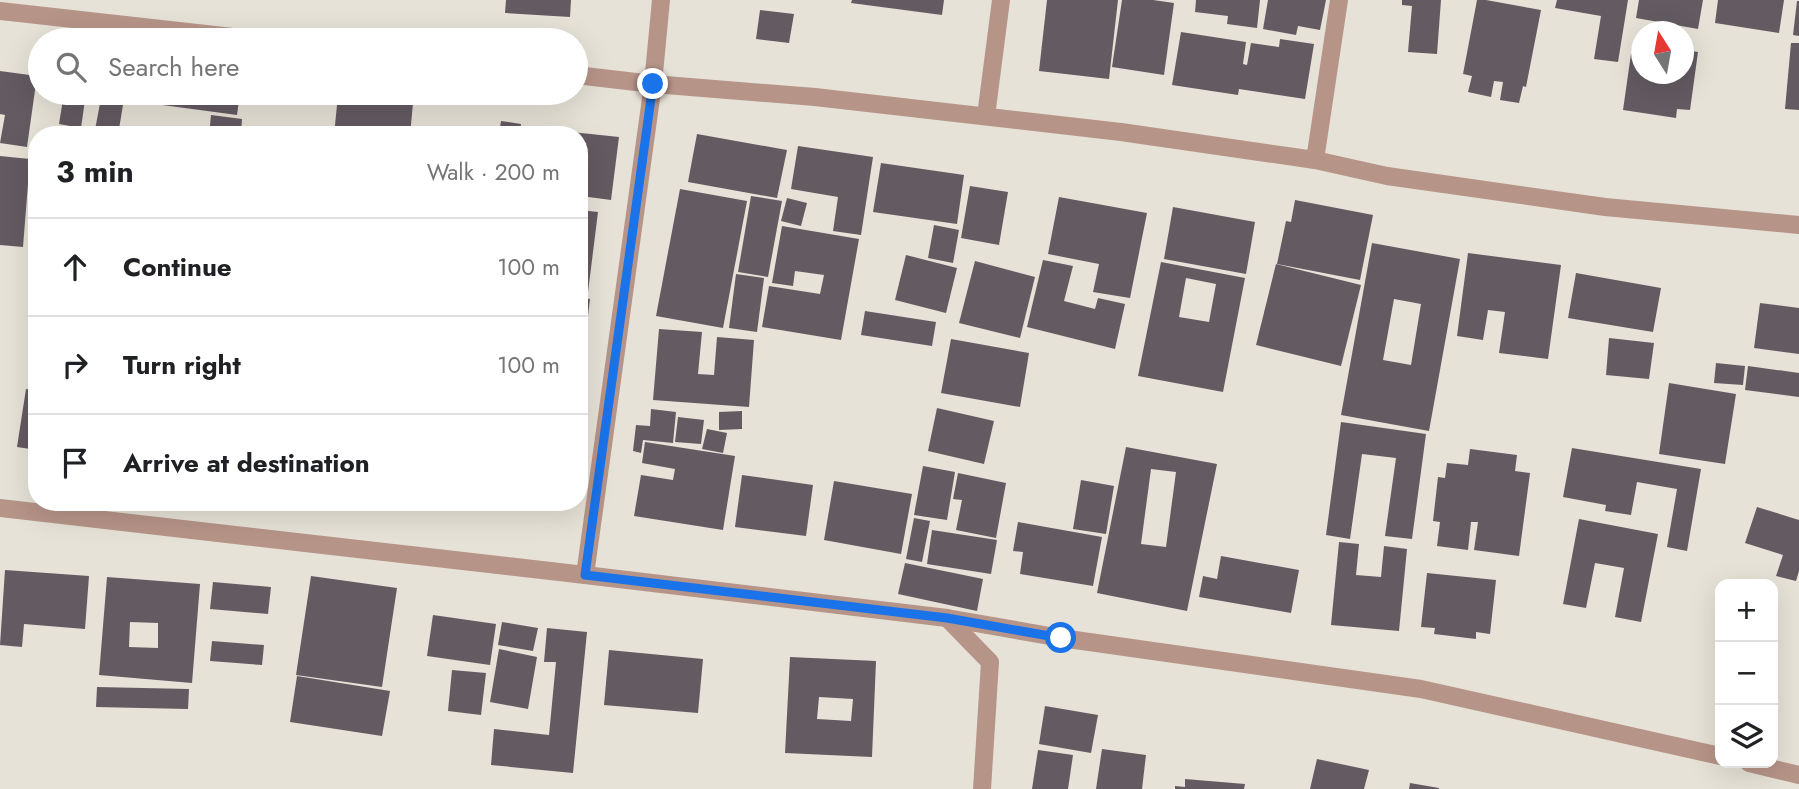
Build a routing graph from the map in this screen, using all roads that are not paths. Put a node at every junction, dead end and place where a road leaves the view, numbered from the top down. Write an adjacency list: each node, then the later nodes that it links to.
1 (661, 0): 7 (street)
2 (1001, 0): 8 (street)
3 (1339, 0): 9 (street)
4 (0, 11): 5 (street)
5 (152, 28)
6 (588, 76): 7 (street)
7 (653, 84): 8 (street); 12 (street)
8 (986, 116): 9 (street)
9 (1315, 160): 10 (street)
10 (1799, 225)
11 (0, 508): 12 (street)
12 (585, 575): 13 (street)
13 (947, 618): 14 (street); 17 (street)
14 (1715, 755)
15 (1778, 767): 16 (street)
16 (1798, 769)
17 (982, 789)

